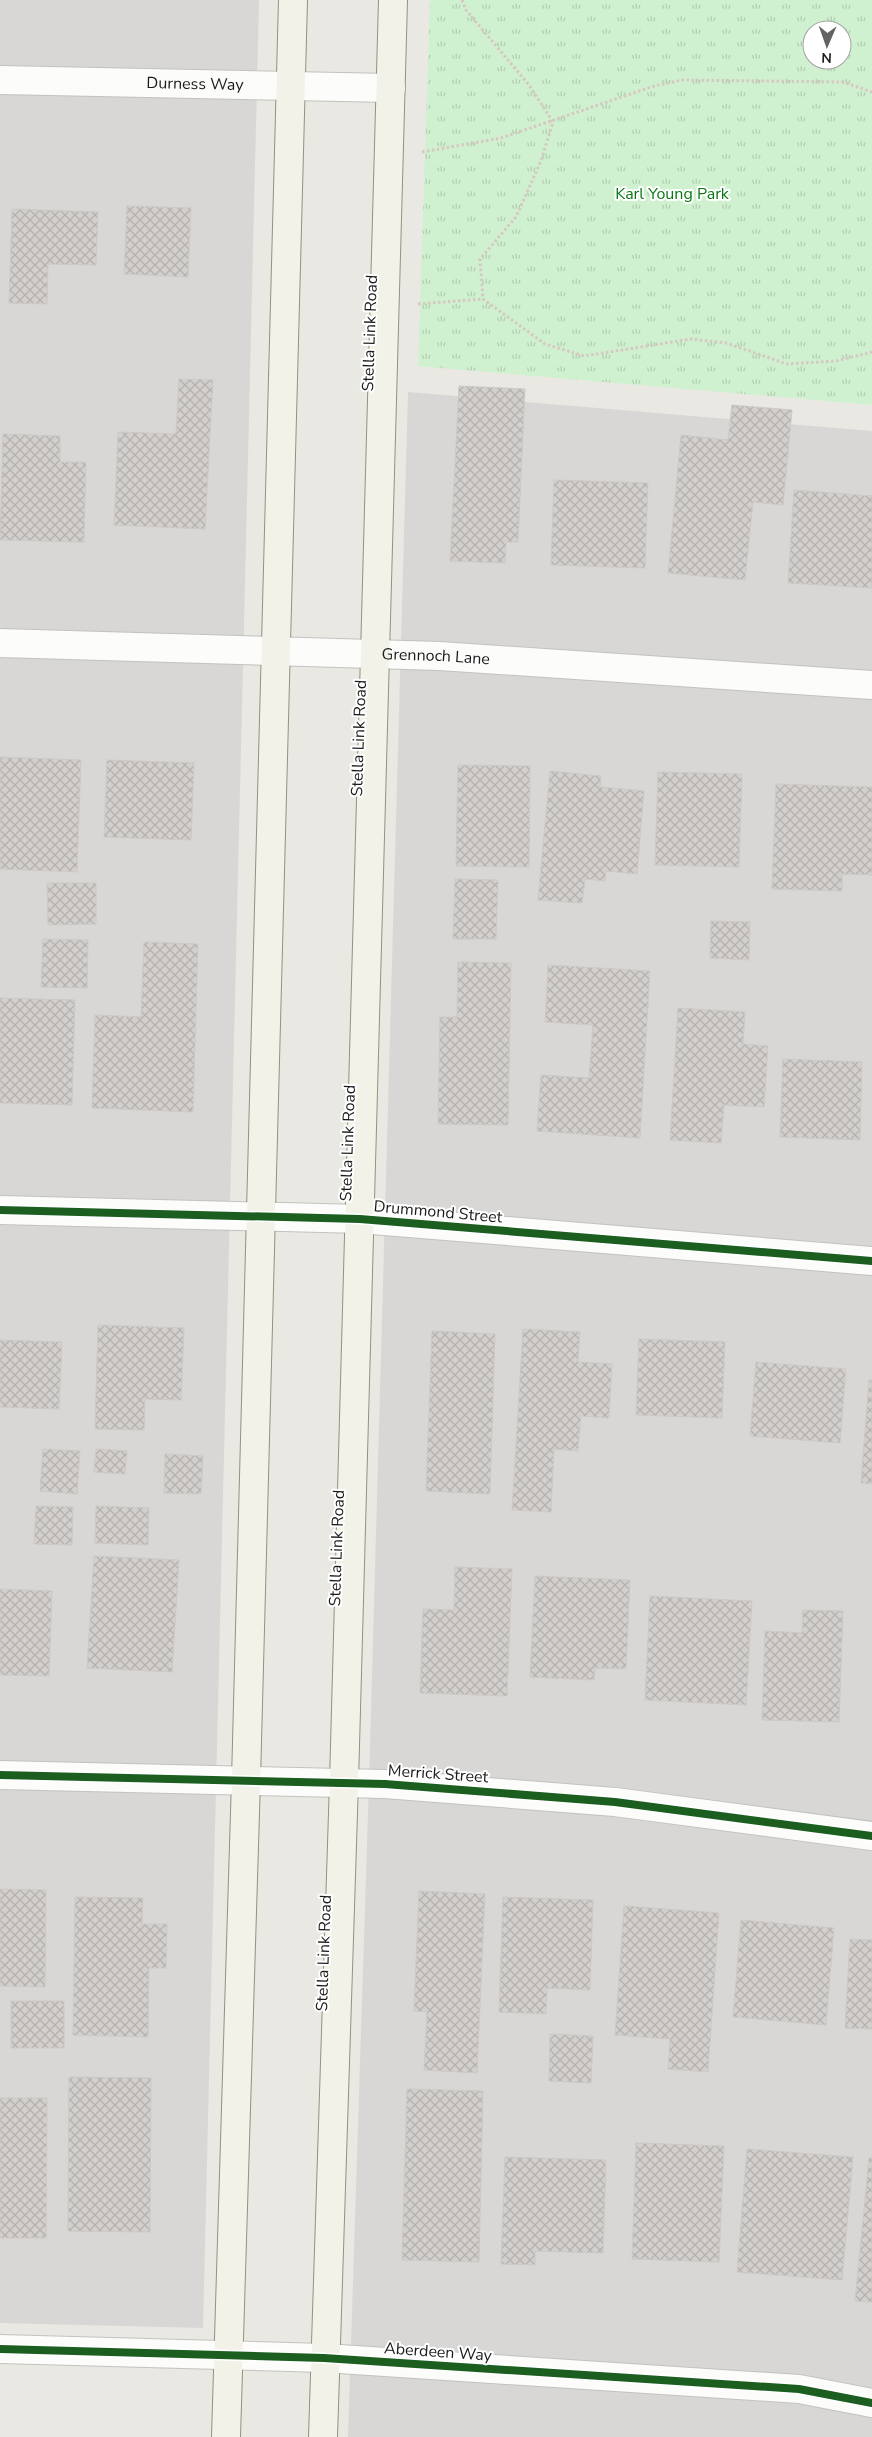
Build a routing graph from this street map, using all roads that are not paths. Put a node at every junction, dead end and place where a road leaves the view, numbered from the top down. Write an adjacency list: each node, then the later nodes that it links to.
1 (294, 0): 4 (main road)
2 (393, 0): 5 (main road, Stella Link Road)
3 (0, 80): 4 (street, Durness Way)
4 (291, 85): 5 (street, Durness Way); 7 (main road)
5 (391, 88): 8 (main road, Stella Link Road)
6 (0, 643): 7 (street, Grennoch Lane)
7 (276, 650): 8 (street, Grennoch Lane); 11 (main road)
8 (375, 654): 9 (street, Grennoch Lane); 12 (main road, Stella Link Road)
9 (872, 685)
10 (0, 1210): 11 (street, Drummond Street)
11 (262, 1217): 12 (street, Drummond Street); 15 (main road)
12 (360, 1219): 13 (street, Drummond Street); 16 (main road, Stella Link Road)
13 (872, 1261)
14 (0, 1775): 15 (street, Merrick Street)
15 (246, 1780): 16 (street, Merrick Street); 19 (main road)
16 (344, 1782): 17 (street, Merrick Street); 20 (main road, Stella Link Road)
17 (872, 1836)
18 (0, 2349): 19 (street, Aberdeen Way)
19 (228, 2355): 20 (street, Aberdeen Way); 22 (main road)
20 (324, 2358): 21 (street, Aberdeen Way); 23 (main road, Stella Link Road)
21 (872, 2403)
22 (226, 2437)
23 (323, 2437)

